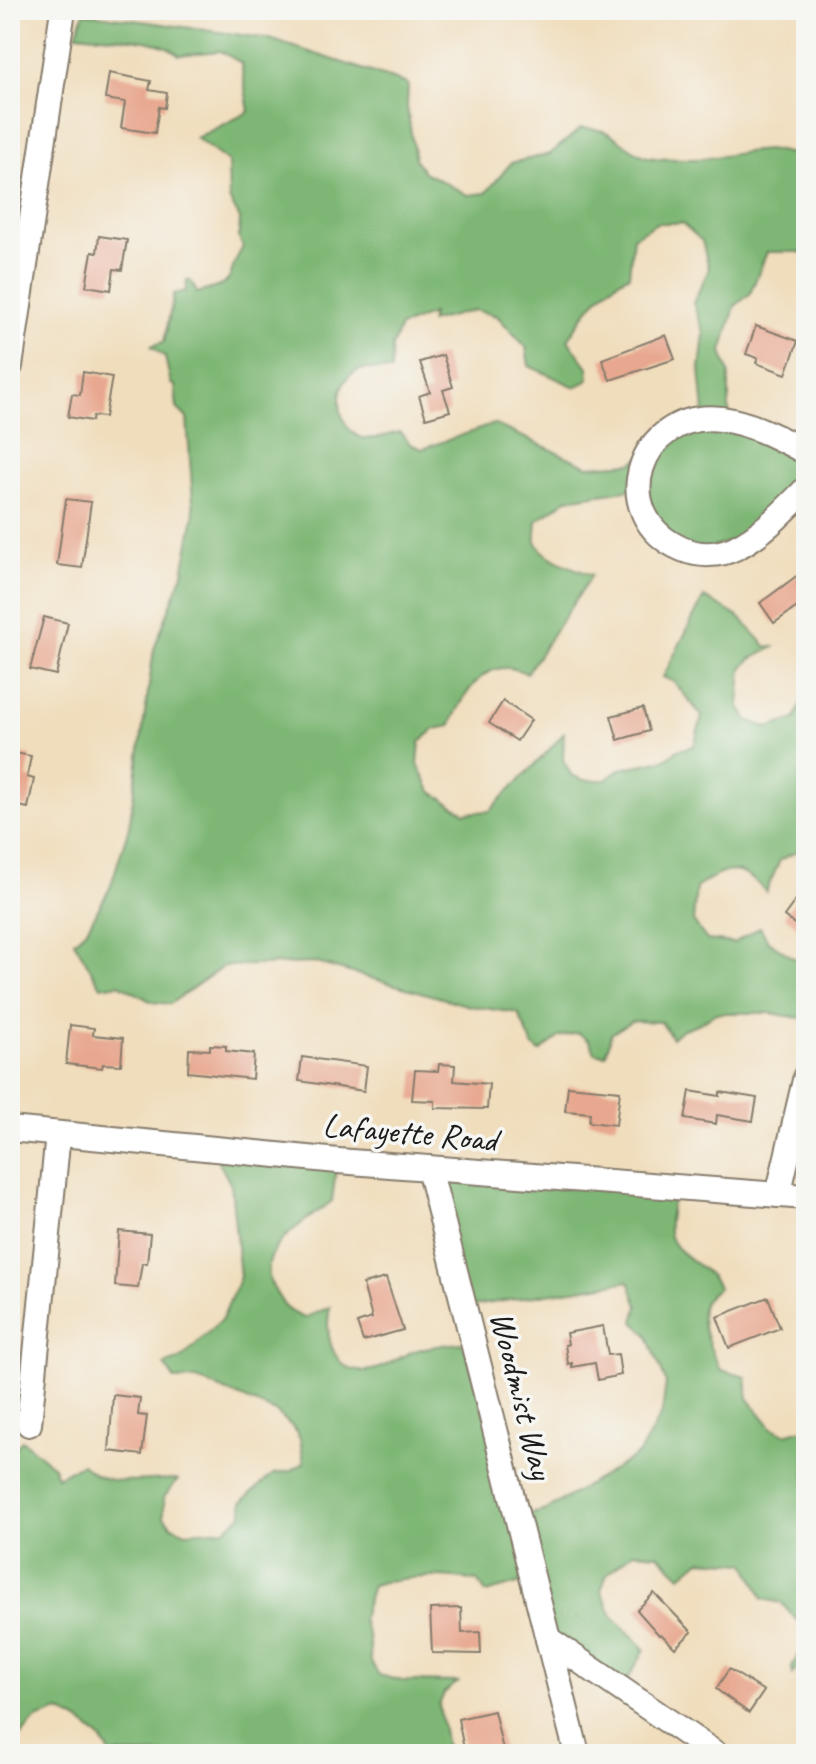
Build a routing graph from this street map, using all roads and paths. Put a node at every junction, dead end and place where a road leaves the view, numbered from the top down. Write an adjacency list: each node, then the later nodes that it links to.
1 (63, 10): 2 (street)
2 (10, 366)
3 (806, 452): 4 (street)
4 (806, 489)
5 (806, 1076): 9 (street)
6 (10, 1129): 7 (street, Lafayette Road)
7 (58, 1134): 8 (street, Lafayette Road); 11 (street)
8 (429, 1168): 9 (street, Lafayette Road); 12 (street, Woodmist Way)
9 (778, 1195): 10 (street, Lafayette Road)
10 (806, 1197)
11 (29, 1424)
12 (548, 1639): 13 (street, Woodmist Way); 14 (street)
13 (577, 1754)
14 (716, 1754)

